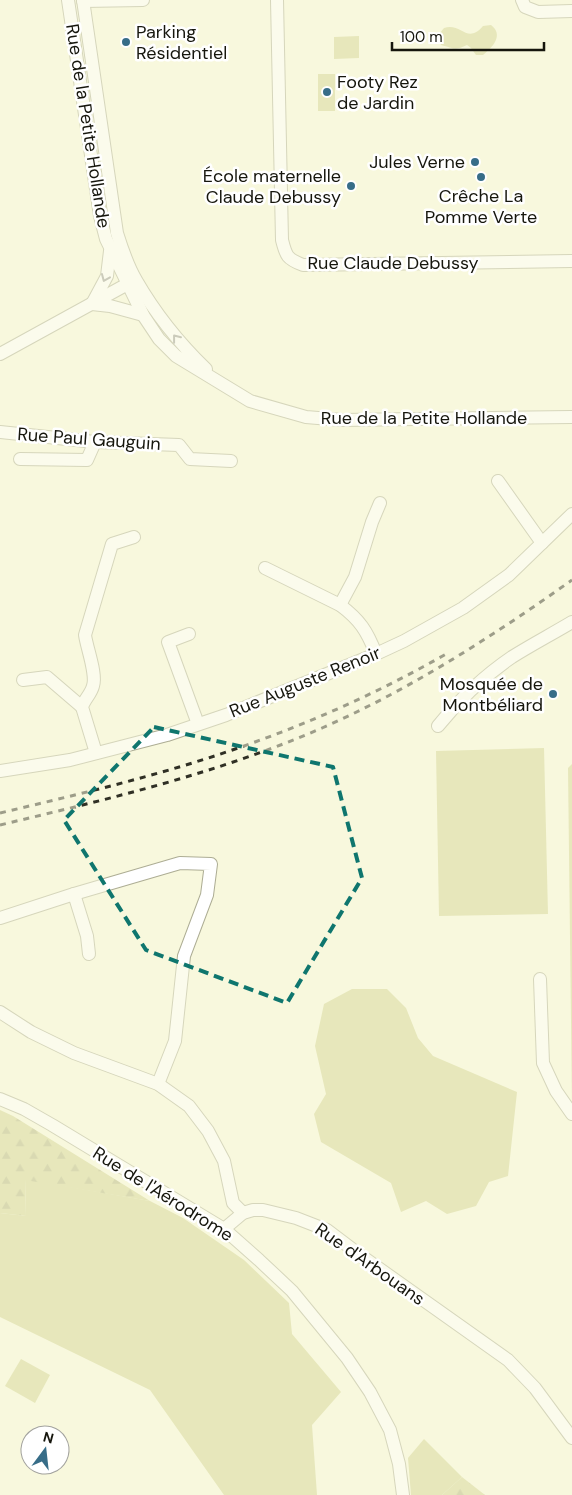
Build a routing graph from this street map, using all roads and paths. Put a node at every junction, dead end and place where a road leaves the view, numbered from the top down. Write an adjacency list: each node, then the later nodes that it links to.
1 (68, 0): 7 (street, Rue de la Petite Hollande)
2 (83, 0): 3 (street); 9 (street, Rue de la Petite Hollande)
3 (143, 0)
4 (522, 0): 6 (street)
5 (277, 4): 8 (street, Rue Claude Debussy)
6 (572, 11)
7 (110, 249): 9 (street, Rue de la Petite Hollande); 10 (street, one-way to 10)
8 (572, 261)
9 (131, 282): 10 (street); 11 (street, Rue de la Petite Hollande); 13 (street, Rue de la Petite Hollande, one-way to 9)
10 (92, 304): 11 (street); 12 (street)
11 (143, 315): 13 (street, Rue de la Petite Hollande)
12 (0, 354)
13 (222, 385): 14 (street, Rue de la Petite Hollande)
14 (572, 417)
15 (0, 432): 16 (street, Rue Paul Gauguin)
16 (94, 442): 17 (street); 18 (street, Rue Paul Gauguin)
17 (20, 459)
18 (231, 461)
19 (498, 481): 23 (street)
20 (380, 503): 25 (street)
21 (572, 514): 23 (street, Rue Auguste Renoir)
22 (134, 537): 30 (street)
23 (542, 543): 28 (street, Rue Auguste Renoir)
24 (265, 568): 25 (street)
25 (340, 605): 28 (street)
26 (572, 622): 32 (street)
27 (189, 634): 31 (street)
28 (376, 654): 31 (street, Rue Auguste Renoir)
29 (23, 680): 30 (street)
30 (82, 707): 33 (street)
31 (198, 724): 33 (street, Rue Auguste Renoir)
32 (438, 726)
33 (96, 753): 34 (street, Rue Auguste Renoir)
34 (0, 771)
35 (74, 894): 36 (street); 37 (street); 40 (street)
36 (0, 918)
37 (88, 954)
38 (540, 979): 42 (street)
39 (0, 1012): 40 (street)
40 (158, 1084): 43 (street)
41 (0, 1099): 44 (street, Rue de l'Aérodrome)
42 (572, 1114)
43 (243, 1213): 44 (street); 45 (street, Rue d'Arbouans)
44 (224, 1229): 46 (street, Rue de l'Aérodrome)
45 (572, 1437)
46 (403, 1495)

